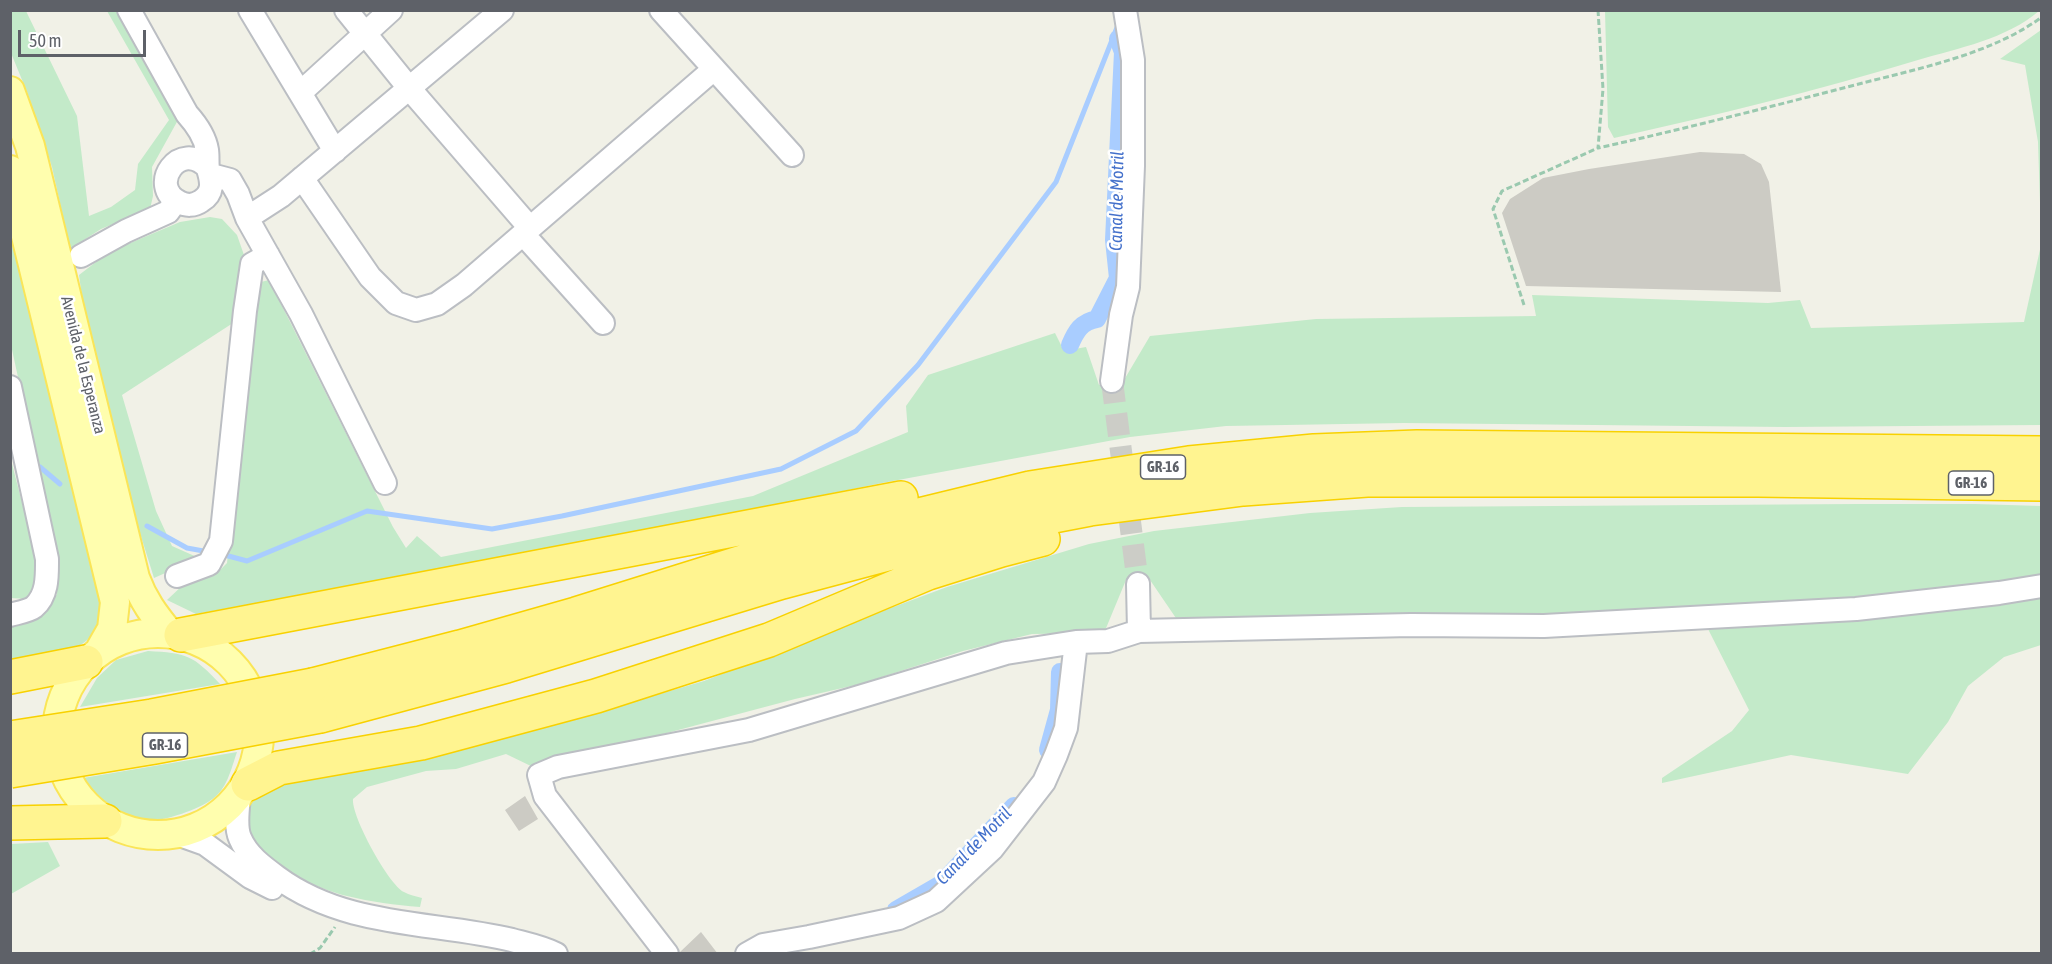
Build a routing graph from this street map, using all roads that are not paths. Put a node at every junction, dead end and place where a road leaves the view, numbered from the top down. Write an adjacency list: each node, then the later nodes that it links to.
1 (129, 10): 13 (street)
2 (250, 10): 12 (street)
3 (346, 10): 8 (street)
4 (391, 10): 8 (street)
5 (502, 10): 10 (street)
6 (661, 10): 9 (street)
7 (1125, 10): 26 (street)
8 (365, 33): 10 (street); 12 (street)
9 (714, 69): 15 (street); 22 (street)
10 (409, 88): 14 (street); 22 (street)
11 (10, 91): 38 (main road, Avenida de la Esperanza)
12 (300, 93): 14 (street)
13 (187, 114): 16 (street); 19 (street)
14 (335, 151): 18 (street)
15 (792, 155)
16 (182, 159): 19 (street); 20 (street)
17 (10, 170): 40 (main road, Avenida de la Esperanza)
18 (302, 178): 21 (street); 22 (street)
19 (209, 179): 20 (street); 21 (street)
20 (176, 201): 24 (street)
21 (247, 218): 23 (street)
22 (526, 231): 25 (street)
23 (268, 255): 30 (street); 33 (street)
24 (81, 256)
25 (603, 323)
26 (1112, 381)
27 (10, 387): 36 (street)
28 (2042, 453): 29 (highway, GR-16)
29 (1087, 478): 38 (highway); 42 (highway, GR-16, bridge)
30 (385, 483)
31 (2042, 484): 32 (highway, GR-16)
32 (1243, 489): 43 (highway, GR-16, bridge); 44 (highway)
33 (177, 576)
34 (1138, 584): 37 (street)
35 (2042, 586): 37 (street)
36 (10, 615)
37 (1139, 631): 39 (street)
38 (175, 634): 40 (main road); 44 (main road)
39 (1076, 642): 50 (street); 51 (street)
40 (93, 656): 41 (highway); 45 (main road)
41 (10, 677)
42 (10, 738)
43 (10, 771)
44 (243, 790): 47 (main road); 48 (street)
45 (105, 821): 46 (highway); 47 (main road)
46 (10, 823)
47 (177, 834): 48 (street)
48 (336, 909): 49 (street)
49 (556, 954)
50 (667, 954)
51 (747, 954)

